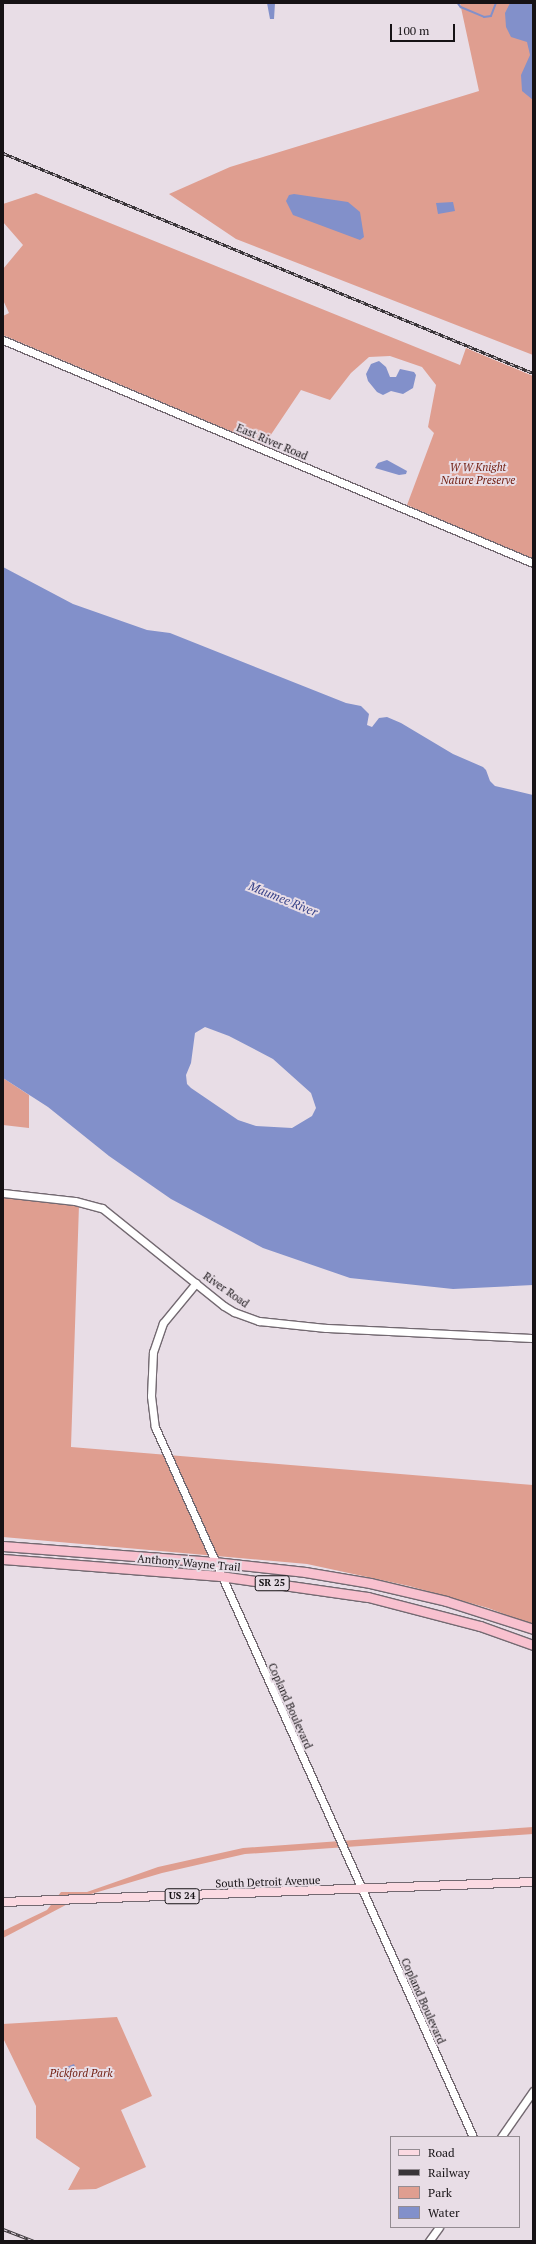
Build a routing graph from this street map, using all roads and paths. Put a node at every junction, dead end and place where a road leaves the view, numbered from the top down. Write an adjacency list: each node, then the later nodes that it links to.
1 (3, 340): 2 (street, East River Road)
2 (533, 563)
3 (3, 1193): 4 (street, River Road)
4 (196, 1283): 5 (street, River Road); 8 (street, Copland Boulevard)
5 (533, 1338)
6 (3, 1546): 8 (highway, Anthony Wayne Trail / SR 25)
7 (3, 1560): 9 (highway, Anthony Wayne Trail / SR 25)
8 (214, 1562): 9 (highway); 10 (highway, Anthony Wayne Trail / SR 25); 11 (street, Copland Boulevard)
9 (147, 1571): 11 (highway, Anthony Wayne Trail / SR 25)
10 (305, 1572): 11 (highway); 12 (highway, Anthony Wayne Trail / SR 25)
11 (220, 1576): 13 (highway, Anthony Wayne Trail / SR 25); 15 (street, Copland Boulevard)
12 (533, 1629)
13 (533, 1645)
14 (533, 1882): 15 (main road, South Detroit Avenue / US 24)
15 (360, 1889): 16 (main road, South Detroit Avenue / US 24); 18 (street, Copland Boulevard)
16 (3, 1902)
17 (533, 2091): 19 (street)
18 (473, 2136)
19 (502, 2136)
20 (438, 2228): 21 (street)
21 (429, 2241)

